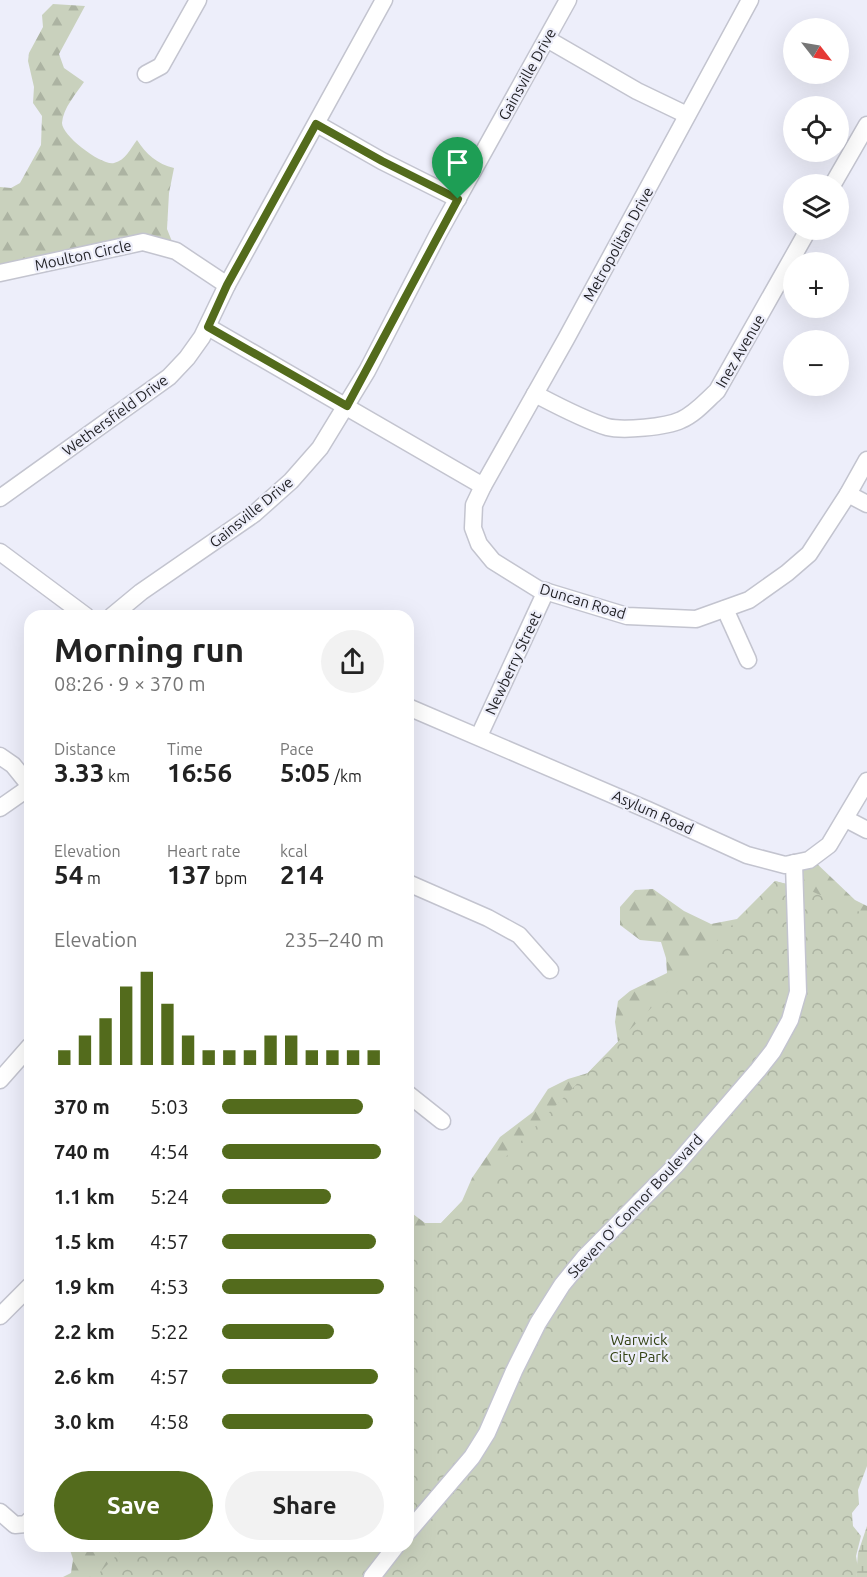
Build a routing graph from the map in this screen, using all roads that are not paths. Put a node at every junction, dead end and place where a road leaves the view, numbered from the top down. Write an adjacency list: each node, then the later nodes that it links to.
1 (198, 0): 6 (street)
2 (384, 0): 8 (street, Wethersfield Drive)
3 (568, 0): 5 (street, Gainsville Drive)
4 (750, 0): 7 (street, Metropolitan Drive)
5 (547, 39): 7 (street); 11 (street, Gainsville Drive)
6 (146, 74)
7 (687, 115): 16 (street, Metropolitan Drive)
8 (316, 124): 11 (street); 14 (street, Wethersfield Drive)
9 (867, 124): 10 (street)
10 (839, 174)
11 (458, 199): 17 (street, Gainsville Drive)
12 (802, 240): 16 (street, Inez Avenue)
13 (0, 273): 14 (street, Moulton Circle)
14 (227, 285): 15 (street, Wethersfield Drive)
15 (208, 327): 17 (street); 21 (street, Wethersfield Drive)
16 (535, 394): 19 (street, Metropolitan Drive)
17 (347, 406): 19 (street); 27 (street, Gainsville Drive)
18 (867, 460): 20 (street, Duncan Road)
19 (483, 486): 24 (street, Duncan Road)
20 (848, 494): 22 (street); 25 (street, Duncan Road)
21 (0, 498)
22 (867, 504)
23 (0, 552): 26 (street)
24 (546, 591): 25 (street, Duncan Road); 30 (street, Newberry Street)
25 (725, 609): 28 (street)
26 (78, 610)
27 (119, 610)
28 (748, 660)
29 (414, 709): 30 (street, Asylum Road)
30 (479, 736): 38 (street, Asylum Road)
31 (0, 756): 32 (street)
32 (24, 779)
33 (867, 781): 36 (street, Asylum Road)
34 (24, 790): 35 (street)
35 (0, 808)
36 (846, 819): 37 (street); 38 (street, Asylum Road)
37 (867, 830)
38 (794, 863): 49 (street, Steven O' Connor Boulevard)
39 (414, 886): 40 (street)
40 (550, 970)
41 (24, 1053): 42 (street)
42 (0, 1080)
43 (414, 1099): 44 (street)
44 (442, 1121)
45 (24, 1292): 46 (street)
46 (0, 1316)
47 (0, 1512): 48 (street)
48 (24, 1524)
49 (414, 1525)
50 (391, 1552): 51 (street)
51 (372, 1577)

